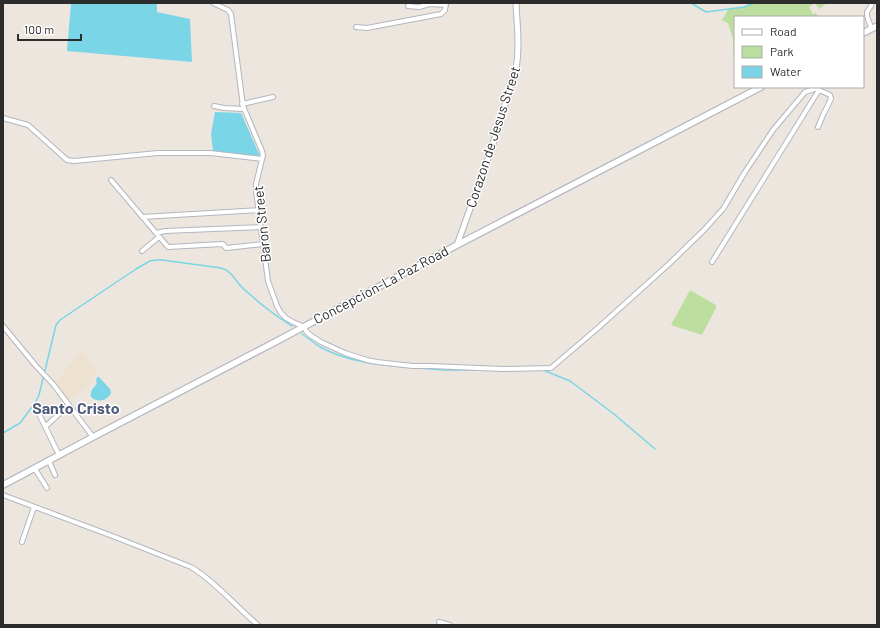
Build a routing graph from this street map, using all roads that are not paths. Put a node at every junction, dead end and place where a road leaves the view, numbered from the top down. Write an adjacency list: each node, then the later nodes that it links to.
1 (213, 3): 12 (street, Baron Street)
2 (516, 3): 25 (street, Corazon de Jesus Street)
3 (872, 3): 7 (street)
4 (446, 4): 5 (street); 6 (street)
5 (408, 6)
6 (356, 27)
7 (874, 27): 8 (main road)
8 (864, 32)
9 (759, 88): 25 (main road, Concepcion-La Paz Road)
10 (817, 88): 16 (street); 27 (street); 29 (street, Baron Street)
11 (274, 97): 12 (street)
12 (242, 104): 14 (street, Baron Street)
13 (214, 106): 14 (street)
14 (244, 109): 17 (street, Baron Street)
15 (3, 118): 17 (street)
16 (818, 127)
17 (262, 159): 19 (street, Baron Street)
18 (111, 180): 20 (street)
19 (259, 210): 20 (street); 21 (street, Baron Street)
20 (142, 217): 22 (street)
21 (261, 227): 22 (street); 24 (street, Baron Street)
22 (156, 233): 23 (street)
23 (159, 237): 24 (street); 26 (street)
24 (264, 244): 29 (street, Baron Street)
25 (457, 245): 29 (main road, Concepcion-La Paz Road)
26 (142, 251)
27 (712, 262)
28 (3, 326): 30 (street)
29 (304, 327): 33 (main road, Concepcion-La Paz Road)
30 (69, 405): 32 (street); 33 (street)
31 (39, 414): 32 (street)
32 (46, 426): 34 (street)
33 (93, 437): 34 (main road, Concepcion-La Paz Road)
34 (59, 455): 35 (main road, Concepcion-La Paz Road)
35 (49, 461): 36 (main road, Concepcion-La Paz Road); 37 (street)
36 (35, 469): 38 (main road, Concepcion-La Paz Road); 39 (street)
37 (55, 475)
38 (3, 485)
39 (47, 488)
40 (3, 495): 41 (street)
41 (34, 507): 42 (street); 44 (street)
42 (22, 542)
43 (439, 622): 45 (street)
44 (258, 625)
45 (450, 625)

